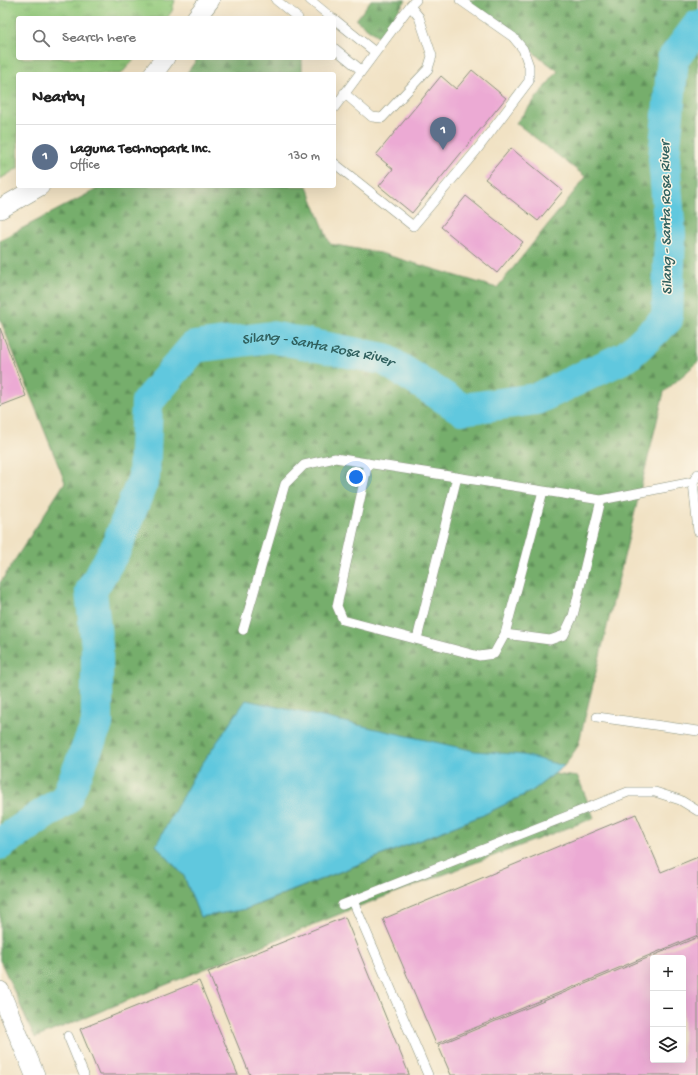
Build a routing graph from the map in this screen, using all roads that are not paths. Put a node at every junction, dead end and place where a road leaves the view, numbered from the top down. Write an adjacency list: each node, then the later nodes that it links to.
1 (210, 0): 6 (street)
2 (276, 0): 7 (lane)
3 (310, 0): 8 (lane)
4 (460, 0): 17 (lane)
5 (413, 3): 11 (lane); 15 (lane)
6 (198, 16)
7 (296, 16)
8 (329, 16)
9 (336, 21): 11 (lane)
10 (336, 50): 13 (lane)
11 (375, 52): 13 (lane)
12 (164, 60): 14 (street)
13 (361, 70): 15 (lane)
14 (154, 72)
15 (344, 92): 16 (lane)
16 (336, 105)
17 (336, 165)
18 (37, 188): 19 (street)
19 (0, 209)
20 (368, 463): 21 (lane); 26 (lane); 28 (lane)
21 (457, 477): 23 (lane); 28 (lane)
22 (695, 478): 24 (lane); 25 (lane)
23 (543, 491): 24 (lane); 27 (lane)
24 (601, 500): 27 (lane)
25 (698, 531)
26 (243, 630)
27 (505, 634): 28 (lane)
28 (417, 639)
29 (597, 717): 30 (lane)
30 (698, 731)
31 (698, 811): 32 (lane)
32 (352, 901): 33 (lane); 39 (lane)
33 (342, 905)
34 (0, 991): 35 (street)
35 (5, 1017): 37 (street)
36 (68, 1036): 38 (lane)
37 (35, 1075)
38 (84, 1075)
39 (428, 1075)

